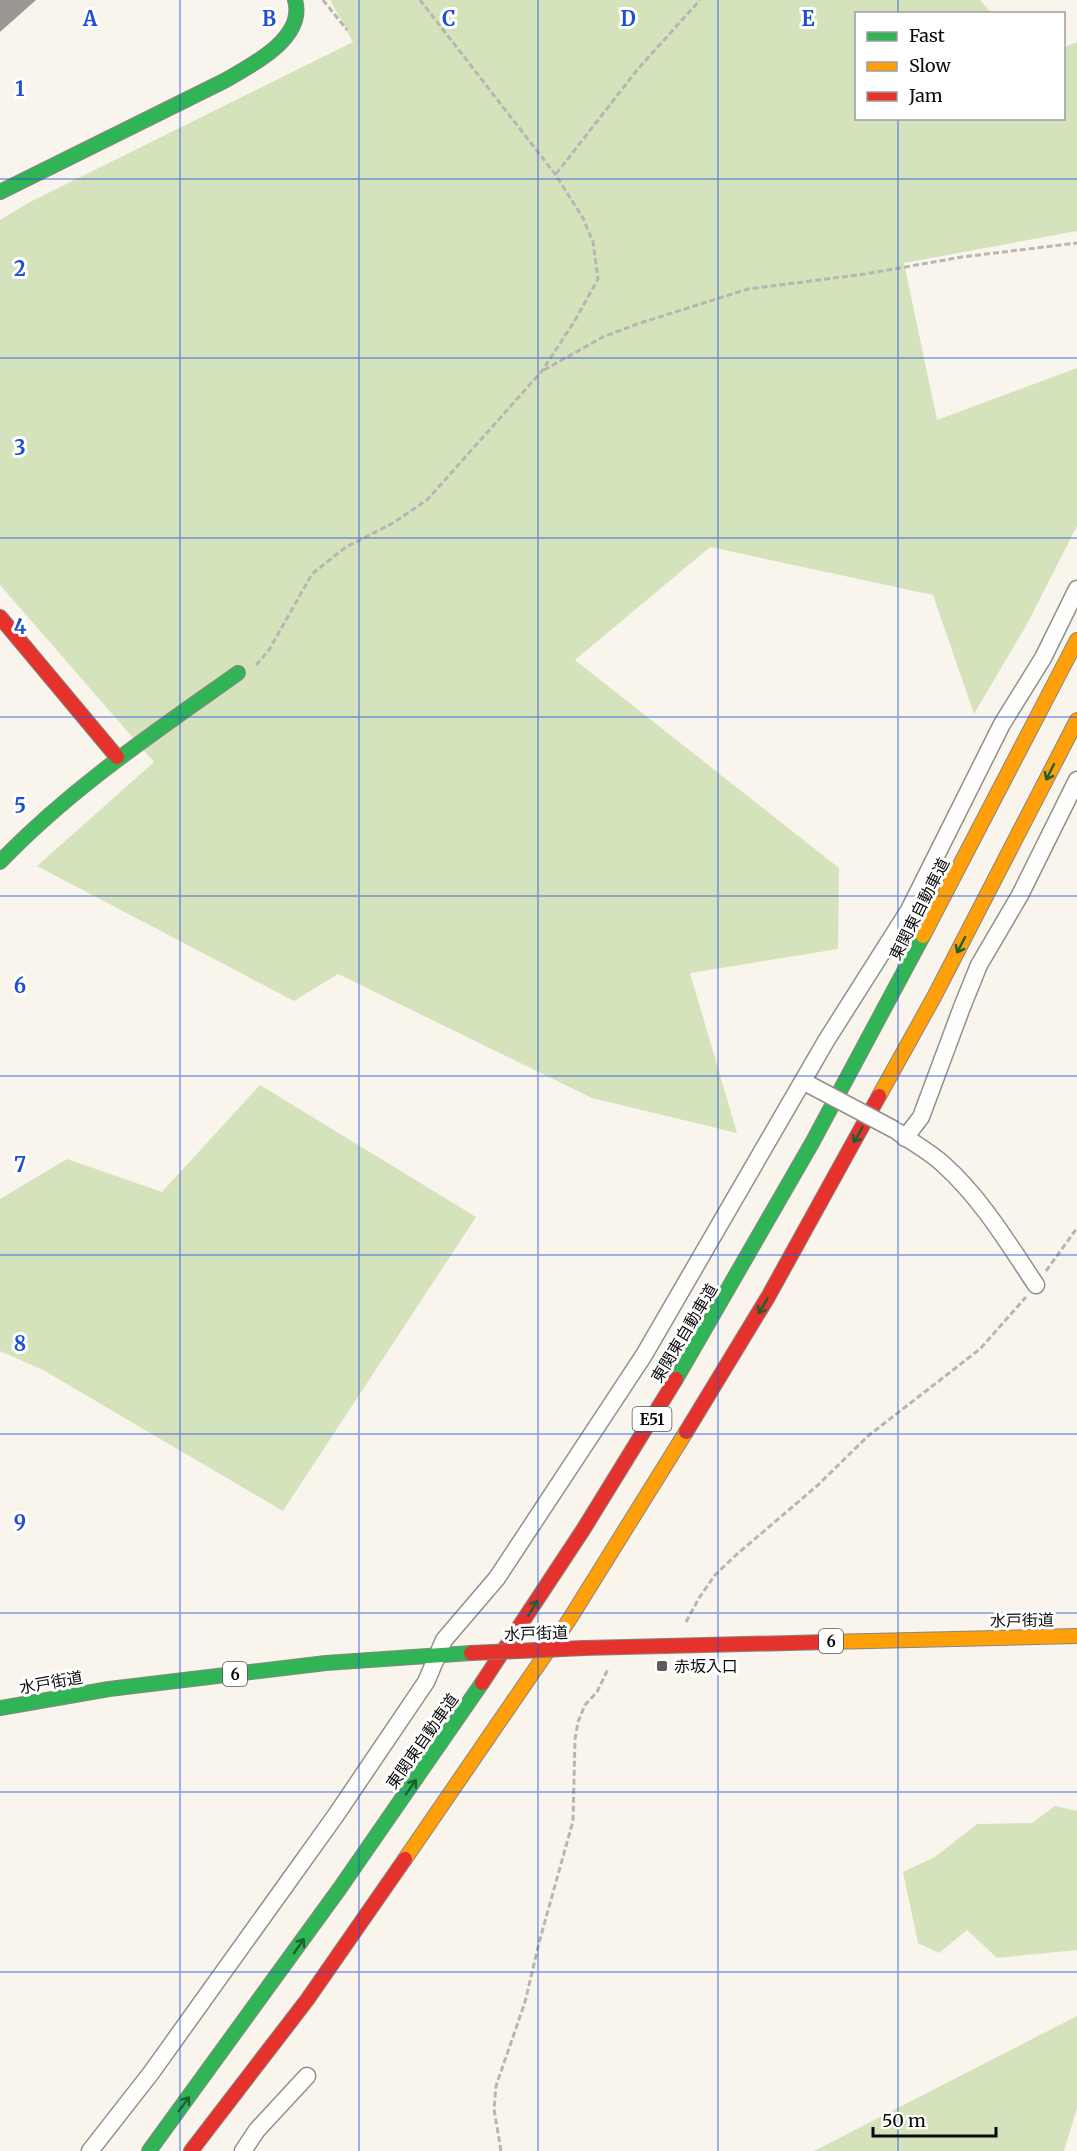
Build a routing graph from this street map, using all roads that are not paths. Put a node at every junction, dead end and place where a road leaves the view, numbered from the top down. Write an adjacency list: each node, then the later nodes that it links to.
1 (295, 0): 2 (main road)
2 (0, 192)
3 (1077, 589): 11 (street)
4 (0, 617): 8 (main road)
5 (1077, 640): 19 (main road, 東関東自動車道 / E51, one-way to 5)
6 (238, 674): 8 (main road)
7 (1077, 720): 20 (main road, E51, one-way to 20)
8 (117, 757): 10 (main road)
9 (1077, 780): 12 (street)
10 (0, 862)
11 (806, 1083): 12 (street, bridge); 15 (street)
12 (900, 1134): 13 (street)
13 (1036, 1285)
14 (1077, 1636): 15 (main road, 水戸街道 / 6, bridge)
15 (438, 1654): 16 (main road, 水戸街道 / 6); 18 (street)
16 (0, 1708)
17 (307, 2076): 21 (street)
18 (90, 2151)
19 (149, 2151)
20 (191, 2151)
21 (243, 2151)

